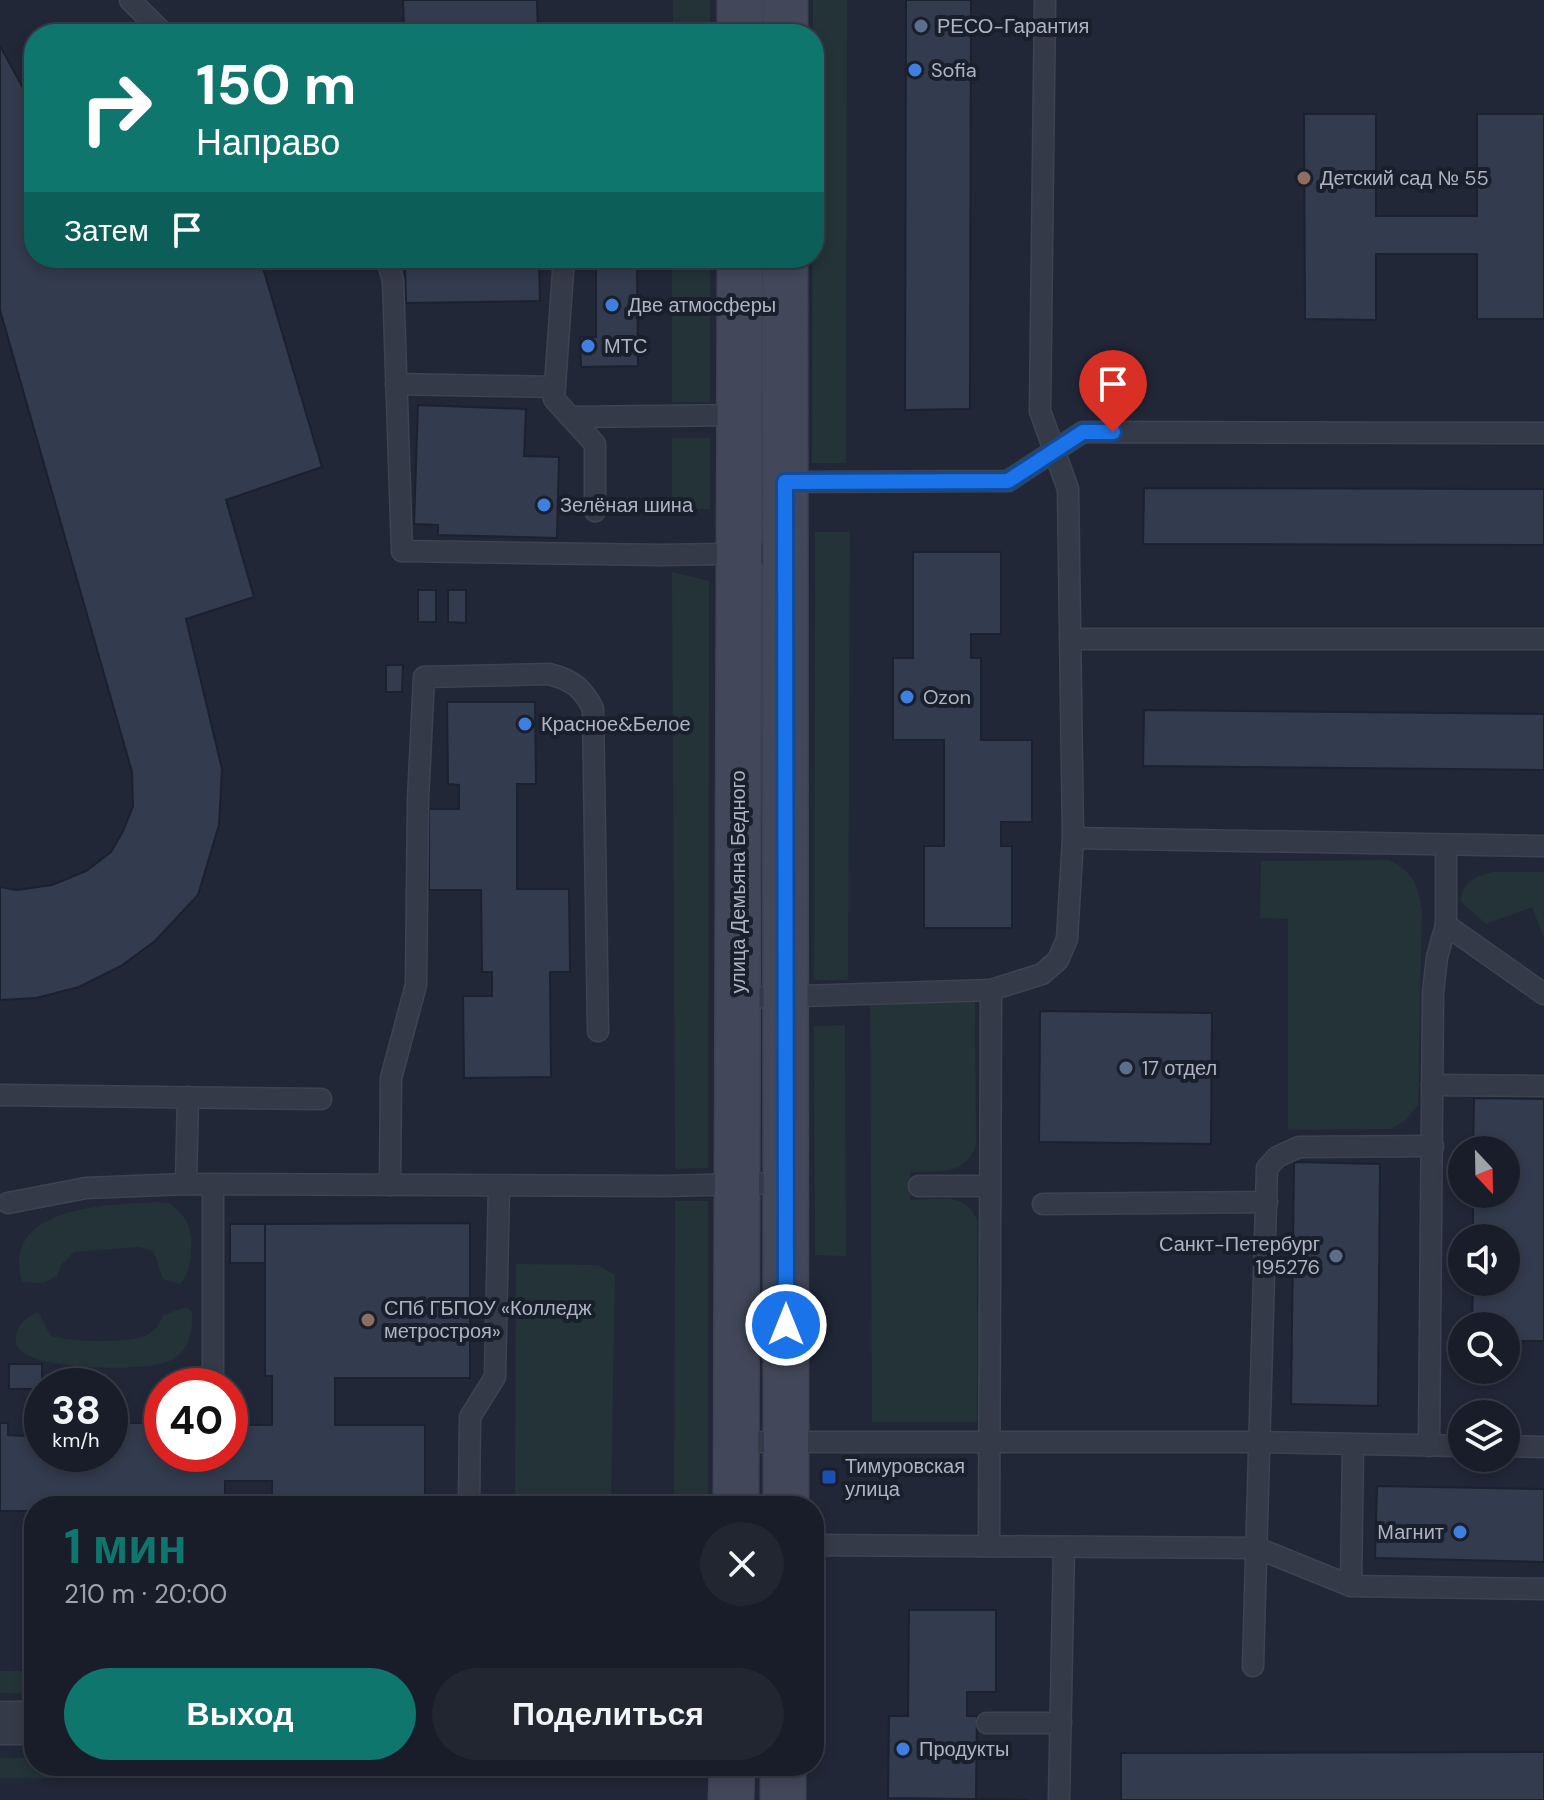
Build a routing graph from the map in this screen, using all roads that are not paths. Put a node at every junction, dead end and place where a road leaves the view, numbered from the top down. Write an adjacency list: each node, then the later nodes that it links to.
1 (130, 0): 5 (lane)
2 (740, 0): 6 (street)
3 (785, 0): 7 (street)
4 (1045, 0): 17 (lane)
5 (154, 24)
6 (740, 24)
7 (785, 24)
8 (390, 268): 12 (lane)
9 (563, 268): 13 (lane)
10 (740, 268): 14 (street, улица Демьяна Бедного)
11 (785, 268): 18 (street)
12 (396, 384): 13 (lane); 21 (lane)
13 (555, 387): 15 (lane)
14 (740, 415): 15 (lane); 21 (street, улица Демьяна Бедного)
15 (571, 417): 19 (lane)
16 (1544, 433): 17 (lane)
17 (1053, 452): 18 (lane); 22 (lane)
18 (785, 482): 20 (street)
19 (595, 511)
20 (785, 553): 21 (lane); 30 (street)
21 (740, 554): 31 (street, улица Демьяна Бедного)
22 (1072, 639): 23 (lane); 24 (lane)
23 (1544, 639)
24 (1073, 838): 25 (lane); 28 (lane)
25 (1446, 845): 26 (lane); 27 (lane)
26 (1544, 846)
27 (1446, 925): 29 (lane); 33 (lane)
28 (991, 990): 30 (lane); 46 (lane)
29 (1544, 994)
30 (785, 997): 31 (lane); 39 (street)
31 (738, 998): 42 (street, улица Демьяна Бедного)
32 (598, 1031): 43 (lane)
33 (1432, 1085): 34 (lane); 38 (lane)
34 (1544, 1086)
35 (0, 1095): 36 (lane)
36 (188, 1097): 37 (lane); 40 (lane)
37 (321, 1099)
38 (1433, 1146): 47 (lane); 56 (lane)
39 (786, 1183): 42 (lane); 51 (street)
40 (186, 1184): 41 (lane); 48 (lane)
41 (213, 1184): 43 (lane); 50 (lane)
42 (737, 1184): 44 (lane); 52 (street, улица Демьяна Бедного)
43 (390, 1185): 44 (lane)
44 (499, 1186): 60 (lane)
45 (919, 1186): 46 (lane)
46 (990, 1186): 54 (lane)
47 (1267, 1202): 49 (lane); 53 (lane)
48 (8, 1203)
49 (1043, 1204)
50 (213, 1368)
51 (786, 1440): 52 (lane); 54 (lane); 62 (street)
52 (736, 1442): 61 (street, улица Демьяна Бедного)
53 (1259, 1442): 54 (lane); 55 (lane); 66 (lane)
54 (989, 1443): 64 (lane)
55 (1353, 1445): 56 (lane); 67 (lane)
56 (1429, 1446): 57 (lane)
57 (1448, 1446)
58 (1520, 1446): 59 (lane)
59 (1544, 1447)
60 (469, 1496)
61 (736, 1496)
62 (786, 1496)
63 (824, 1545): 64 (lane)
64 (989, 1546): 65 (lane)
65 (1064, 1547): 66 (lane); 73 (lane)
66 (1257, 1548): 67 (lane); 69 (lane)
67 (1351, 1586): 68 (lane)
68 (1544, 1589)
69 (1253, 1666)
70 (0, 1723): 71 (street)
71 (24, 1723)
72 (987, 1723): 73 (lane)
73 (1061, 1723): 78 (lane)
74 (732, 1776): 76 (street)
75 (783, 1776): 77 (street)
76 (731, 1800)
77 (783, 1800)
78 (1059, 1800)

